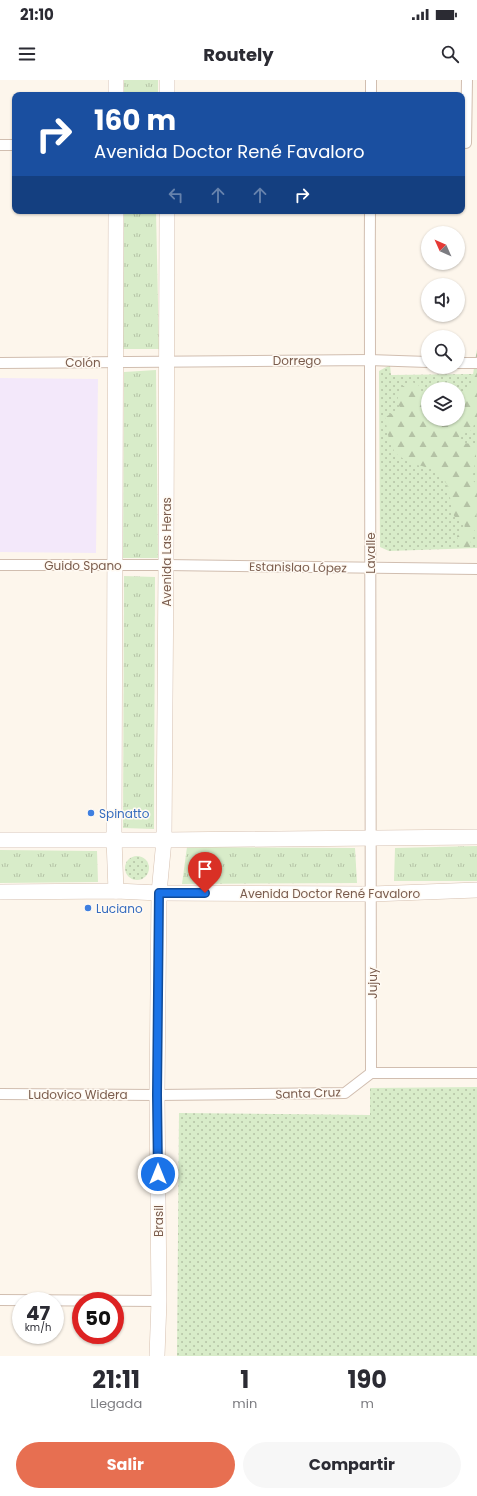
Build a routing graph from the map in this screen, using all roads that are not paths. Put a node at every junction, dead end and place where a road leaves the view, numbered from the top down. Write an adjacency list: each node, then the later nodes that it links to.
1 (116, 80): 5 (main road)
2 (167, 80): 6 (main road)
3 (371, 80): 7 (street)
4 (467, 80): 8 (street)
5 (116, 92)
6 (167, 92)
7 (371, 92)
8 (465, 122)
9 (465, 143): 10 (street)
10 (477, 143)
11 (0, 145): 12 (street)
12 (12, 145)
13 (116, 214): 19 (main road)
14 (167, 214): 17 (main road, Avenida Las Heras)
15 (370, 214): 16 (street, Lavalle)
16 (369, 360): 17 (street, Dorrego); 20 (street, Dorrego); 26 (street, Lavalle)
17 (166, 361): 19 (street, Colón); 25 (main road, Avenida Las Heras)
18 (0, 362): 19 (street, Colón)
19 (116, 362): 24 (main road)
20 (421, 362)
21 (465, 363): 22 (street)
22 (477, 363)
23 (0, 565): 24 (street, Guido Spano)
24 (116, 565): 25 (street, Guido Spano); 29 (main road)
25 (166, 565): 26 (street, Estanislao López); 32 (main road, Avenida Las Heras)
26 (370, 568): 27 (street, Estanislao López); 30 (street, Lavalle)
27 (477, 569)
28 (477, 837): 30 (main road)
29 (114, 839): 31 (main road); 32 (main road); 34 (main road)
30 (372, 839): 32 (main road); 37 (street, Lavalle)
31 (0, 840)
32 (164, 840): 36 (main road, Avenida Las Heras)
33 (477, 890): 37 (main road, Avenida Doctor René Favaloro)
34 (116, 891): 35 (main road, Avenida Doctor René Favaloro); 36 (main road, Avenida Doctor René Favaloro)
35 (0, 892)
36 (159, 893): 37 (main road, Avenida Doctor René Favaloro); 41 (main road, Brasil)
37 (372, 894): 38 (street, Jujuy)
38 (371, 1072): 39 (street); 41 (street, Santa Cruz)
39 (477, 1073)
40 (0, 1094): 41 (street, Ludovico Widera)
41 (157, 1095): 43 (main road, Brasil)
42 (0, 1300): 43 (street)
43 (159, 1301): 44 (main road, Brasil)
44 (157, 1356)

